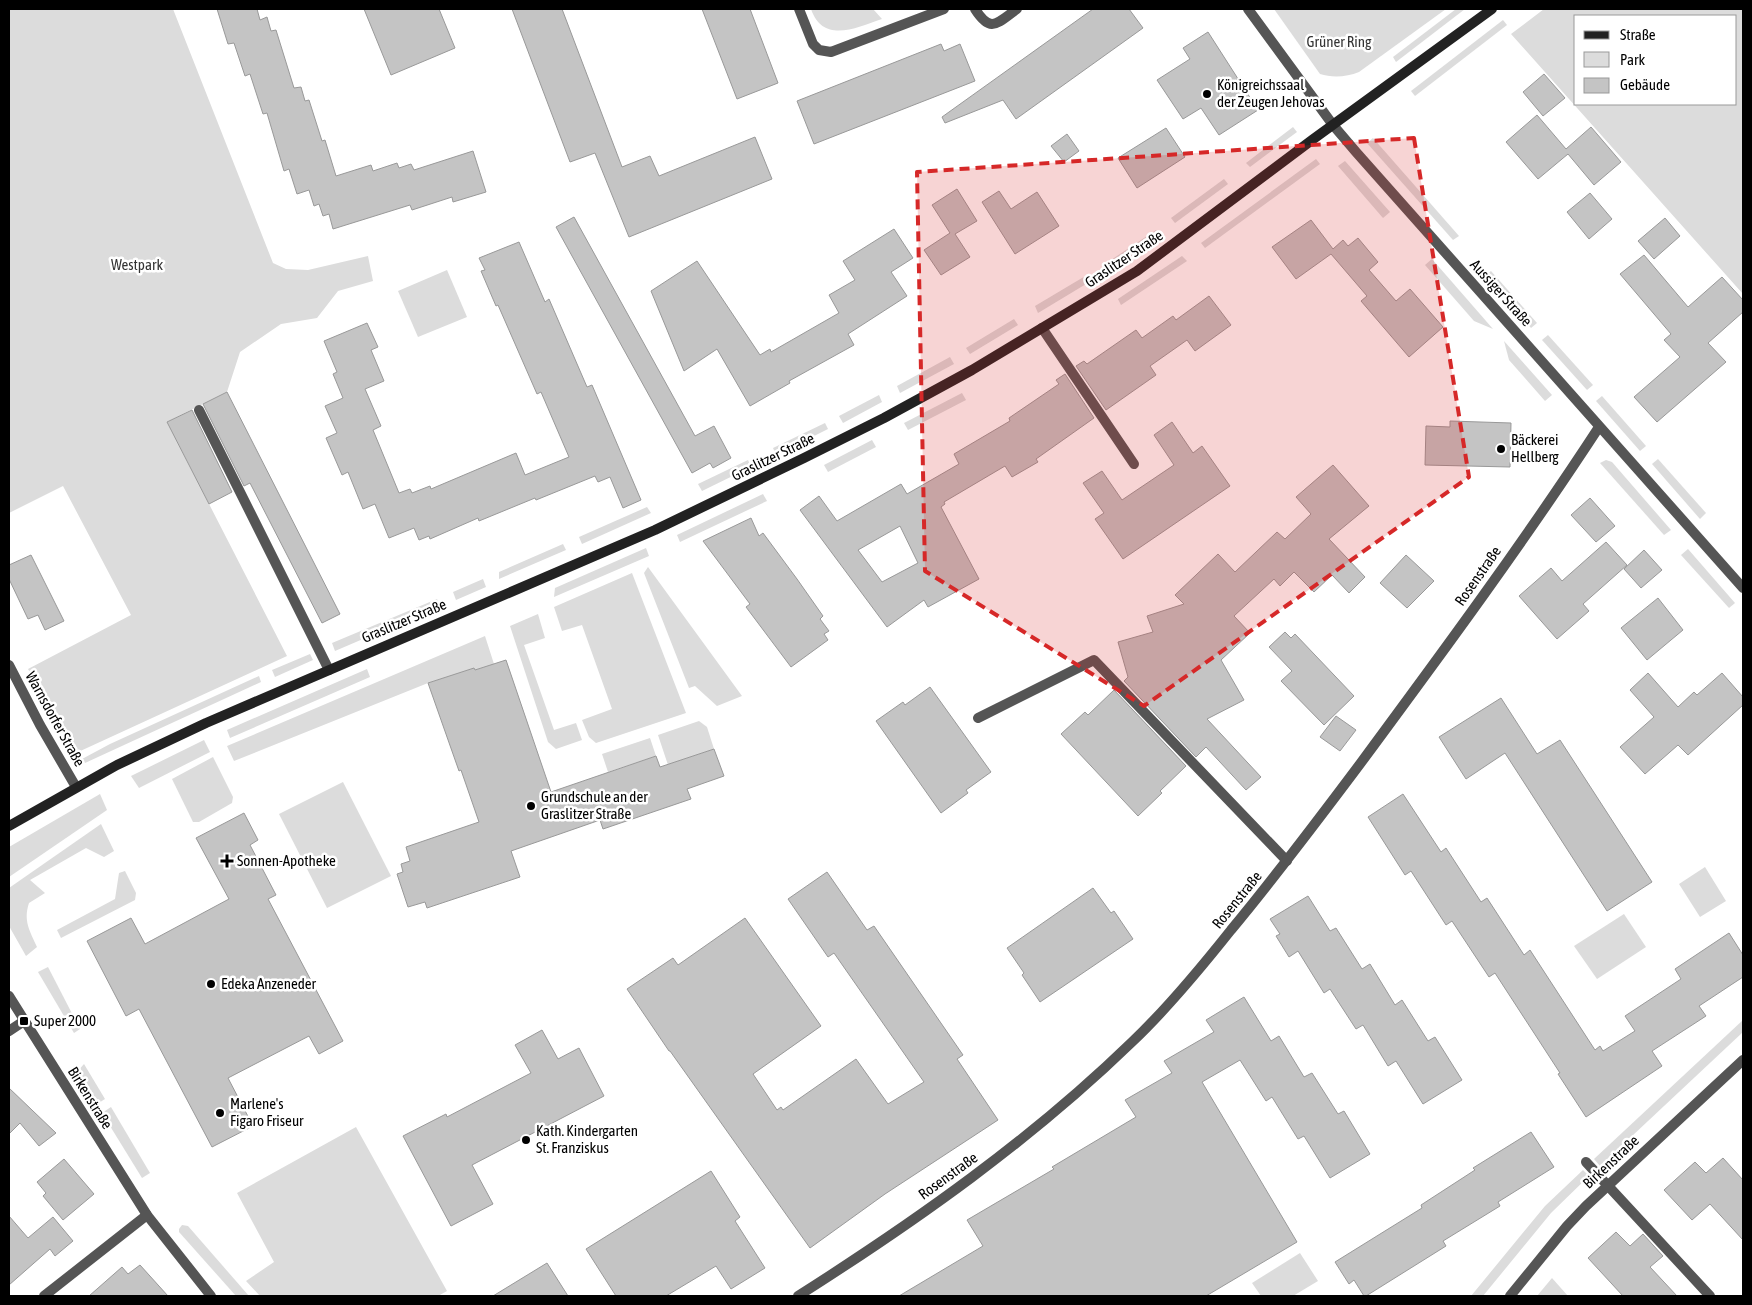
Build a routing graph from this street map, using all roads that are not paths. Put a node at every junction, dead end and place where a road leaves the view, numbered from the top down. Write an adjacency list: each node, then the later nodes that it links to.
1 (799, 9): 2 (street)
2 (944, 9)
3 (975, 9): 4 (street)
4 (1016, 9)
5 (1248, 9): 7 (street, Aussiger Straße)
6 (1492, 9): 7 (street, Graslitzer Straße)
7 (1333, 125): 8 (street, Graslitzer Straße); 10 (street, Aussiger Straße)
8 (1042, 328): 11 (street); 14 (street, Graslitzer Straße)
9 (199, 410): 14 (street)
10 (1599, 426): 12 (street, Aussiger Straße); 18 (street, Rosenstraße)
11 (1134, 464)
12 (1743, 588)
13 (9, 665): 16 (street, Warnsdorfer Straße)
14 (329, 670): 16 (street, Graslitzer Straße)
15 (978, 718): 18 (street)
16 (76, 787): 17 (street, Graslitzer Straße)
17 (9, 826)
18 (1287, 861): 28 (street, Rosenstraße)
19 (9, 996): 20 (street, Birkenstraße)
20 (24, 1021): 21 (street); 25 (street, Birkenstraße)
21 (9, 1031)
22 (1743, 1060): 24 (street, Birkenstraße)
23 (1586, 1162): 24 (street)
24 (1608, 1186): 29 (street, Birkenstraße); 30 (street)
25 (147, 1215): 26 (street); 27 (street, Birkenstraße)
26 (44, 1296)
27 (211, 1296)
28 (798, 1296)
29 (1510, 1296)
30 (1710, 1296)

